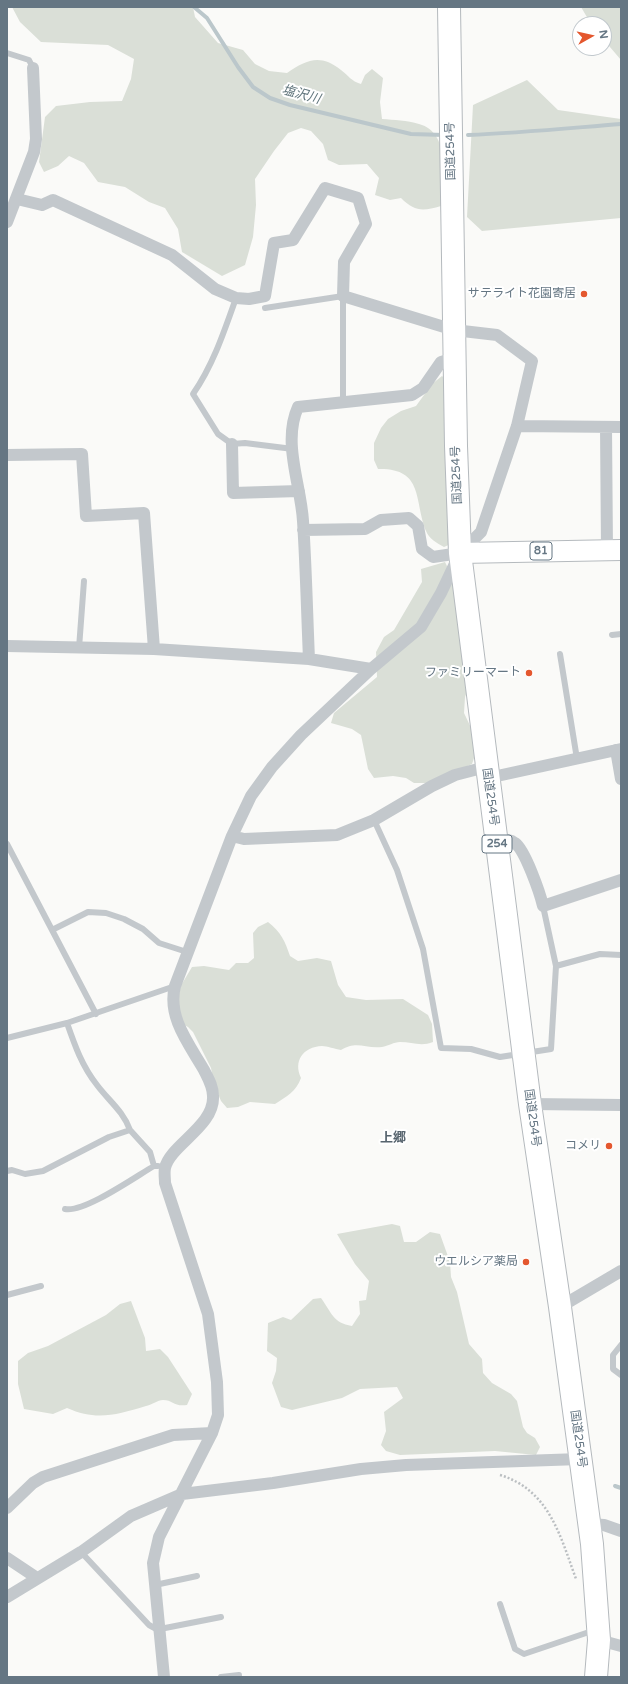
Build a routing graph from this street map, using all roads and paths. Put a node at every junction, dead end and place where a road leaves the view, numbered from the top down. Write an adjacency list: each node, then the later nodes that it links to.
1 (449, 7): 9 (highway, 国道254号 / 254)
2 (7, 53): 3 (lane)
3 (33, 68): 4 (street)
4 (16, 199): 5 (street); 7 (street)
5 (7, 222)
6 (343, 296): 7 (street); 8 (lane); 9 (street); 11 (lane)
7 (236, 298): 15 (lane)
8 (265, 308)
9 (454, 330): 10 (highway, 国道254号 / 254); 12 (street)
10 (455, 358): 11 (street); 21 (highway, 国道254号 / 254)
11 (343, 402): 16 (street)
12 (517, 426): 13 (street); 21 (street)
13 (606, 427): 14 (street); 20 (street)
14 (621, 427)
15 (232, 444): 16 (lane); 18 (street)
16 (293, 449): 18 (street)
17 (7, 455): 27 (street)
18 (299, 491): 19 (street)
19 (303, 530): 21 (street); 29 (street)
20 (614, 550): 21 (main road, 81)
21 (460, 553): 30 (street); 33 (highway, 国道254号 / 254)
22 (84, 581): 26 (lane)
23 (621, 634): 24 (lane)
24 (612, 635)
25 (7, 646): 26 (street)
26 (79, 648): 27 (street)
27 (154, 649): 29 (street)
28 (560, 654): 32 (lane)
29 (309, 659): 30 (street)
30 (371, 669): 36 (street)
31 (618, 750): 32 (street); 34 (street)
32 (577, 758): 33 (street)
33 (487, 772): 35 (street); 37 (highway, 国道254号 / 254)
34 (621, 779)
35 (374, 820): 36 (street); 49 (lane)
36 (232, 836): 42 (street)
37 (496, 840): 40 (street); 49 (highway, 国道254号 / 254)
38 (7, 844): 41 (lane)
39 (621, 880): 40 (street)
40 (543, 906): 44 (lane)
41 (52, 930): 42 (lane); 46 (lane)
42 (187, 952): 45 (street)
43 (621, 955): 44 (lane)
44 (556, 966): 49 (lane)
45 (175, 986): 46 (lane); 53 (street)
46 (96, 1014): 47 (lane)
47 (67, 1023): 48 (lane); 52 (lane)
48 (7, 1038)
49 (524, 1053): 50 (highway, 国道254号 / 254)
50 (530, 1104): 51 (street); 59 (highway, 国道254号 / 254)
51 (621, 1105)
52 (130, 1130): 53 (lane); 54 (lane)
53 (160, 1167): 55 (lane); 62 (street)
54 (7, 1171)
55 (65, 1210)
56 (621, 1271): 59 (street)
57 (41, 1286): 58 (lane)
58 (7, 1295)
59 (560, 1307): 63 (highway, 国道254号 / 254)
60 (621, 1345): 61 (lane)
61 (621, 1375)
62 (212, 1433): 65 (street); 66 (street)
63 (580, 1459): 64 (street); 67 (highway, 国道254号 / 254)
64 (479, 1463): 65 (street); 73 (path)
65 (182, 1494): 69 (street); 74 (street)
66 (7, 1508)
67 (589, 1524): 68 (street); 79 (highway, 国道254号 / 254)
68 (621, 1531)
69 (80, 1552): 72 (street); 78 (lane)
70 (7, 1558): 72 (street)
71 (196, 1576): 74 (lane)
72 (37, 1578): 75 (street)
73 (577, 1581)
74 (155, 1585): 78 (street)
75 (7, 1597)
76 (500, 1604): 79 (lane)
77 (221, 1617): 78 (lane)
78 (160, 1630): 82 (street)
79 (599, 1634): 80 (street); 84 (highway, 国道254号 / 254)
80 (621, 1646)
81 (239, 1675): 83 (lane)
82 (164, 1677)
83 (221, 1677)
84 (596, 1677)

